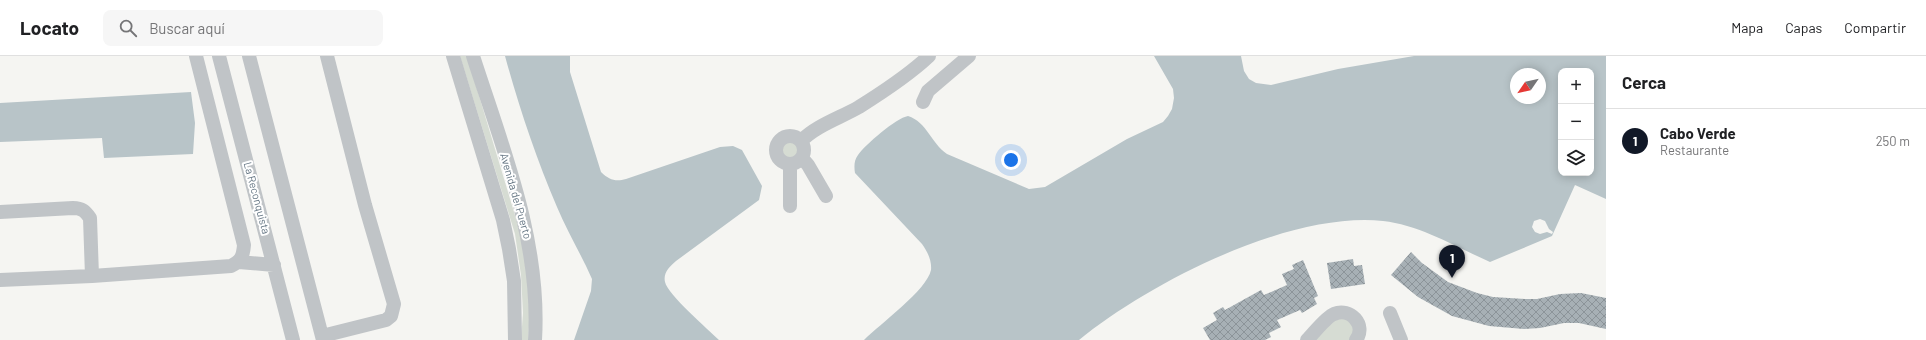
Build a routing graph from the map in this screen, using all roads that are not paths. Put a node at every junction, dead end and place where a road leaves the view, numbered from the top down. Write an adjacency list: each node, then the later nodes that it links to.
1 (196, 56): 15 (street)
2 (219, 56): 16 (street, La Reconquista)
3 (249, 56): 20 (street)
4 (327, 56): 20 (street)
5 (453, 56): 22 (street, Avenida del Puerto)
6 (473, 56): 23 (street, Avenida del Puerto)
7 (929, 56): 10 (street)
8 (969, 56): 9 (street)
9 (923, 102)
10 (801, 141): 11 (street); 11 (street)
11 (796, 162): 12 (street); 13 (street)
12 (826, 196)
13 (790, 206)
14 (0, 212): 17 (street)
15 (238, 262): 16 (street); 17 (street)
16 (274, 264): 21 (street, La Reconquista)
17 (92, 276): 18 (street)
18 (0, 280)
19 (1390, 312): 26 (street)
20 (323, 338)
21 (293, 340)
22 (515, 340)
23 (535, 340)
24 (1307, 340): 25 (street)
25 (1356, 340)
26 (1401, 340)

